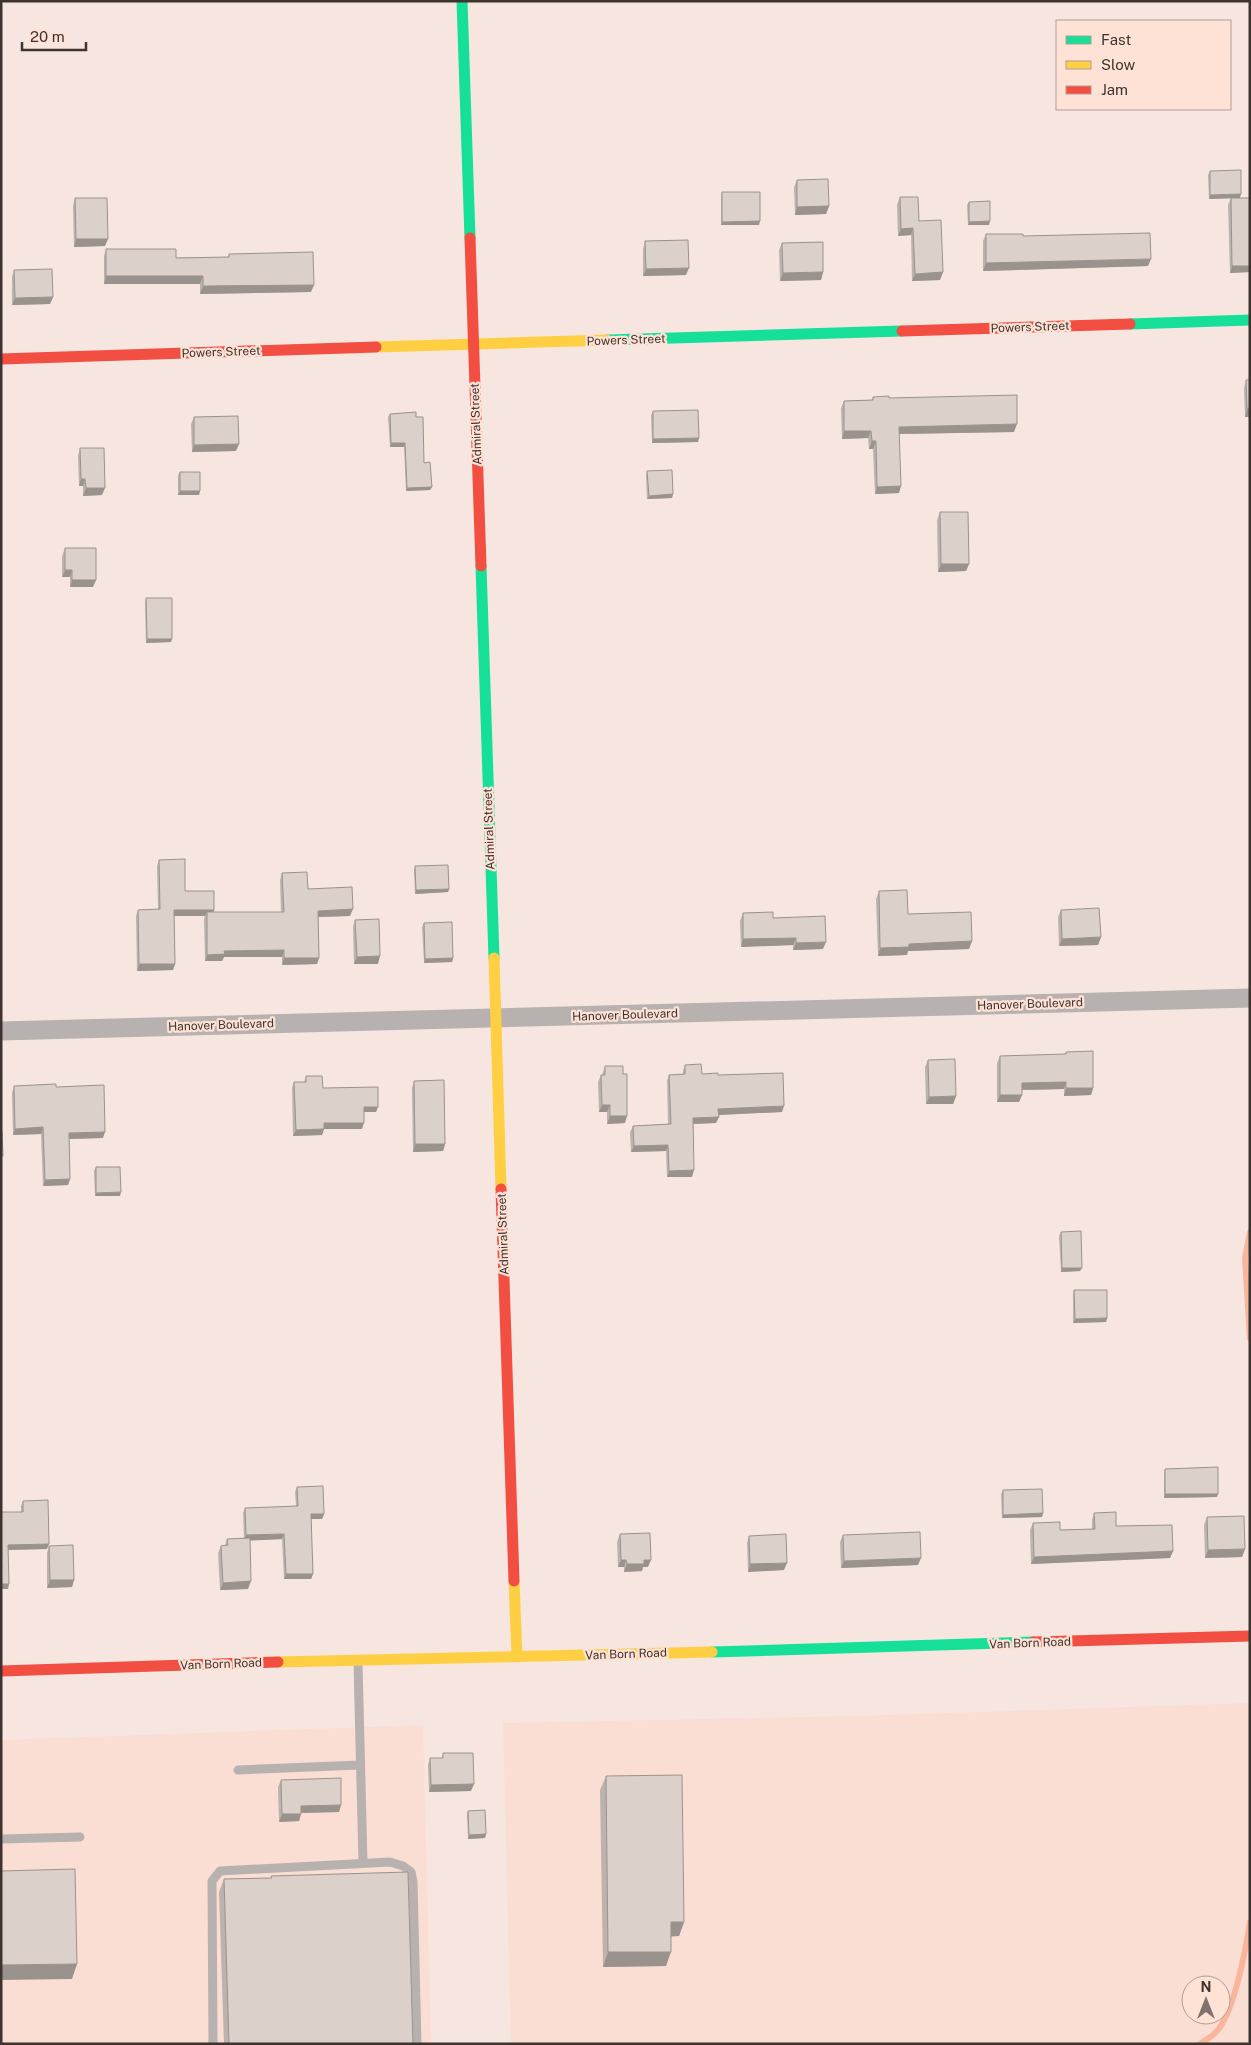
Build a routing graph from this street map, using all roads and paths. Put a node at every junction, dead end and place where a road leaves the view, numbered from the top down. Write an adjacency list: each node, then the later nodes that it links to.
1 (462, 1): 3 (street, Admiral Street)
2 (1250, 320): 3 (street, Powers Street)
3 (473, 344): 4 (street, Powers Street); 6 (street, Admiral Street)
4 (1, 359)
5 (1250, 998): 6 (street, Hanover Boulevard)
6 (496, 1018): 7 (street, Hanover Boulevard); 9 (street, Admiral Street)
7 (1, 1031)
8 (1250, 1636): 9 (street, Van Born Road)
9 (517, 1657): 10 (street, Van Born Road)
10 (358, 1660): 11 (street, Van Born Road); 12 (lane)
11 (1, 1671)
12 (360, 1765): 13 (lane); 16 (lane)
13 (238, 1770)
14 (80, 1837): 15 (lane)
15 (1, 1839)
16 (363, 1863): 17 (lane); 18 (lane)
17 (213, 2044)
18 (417, 2044)

